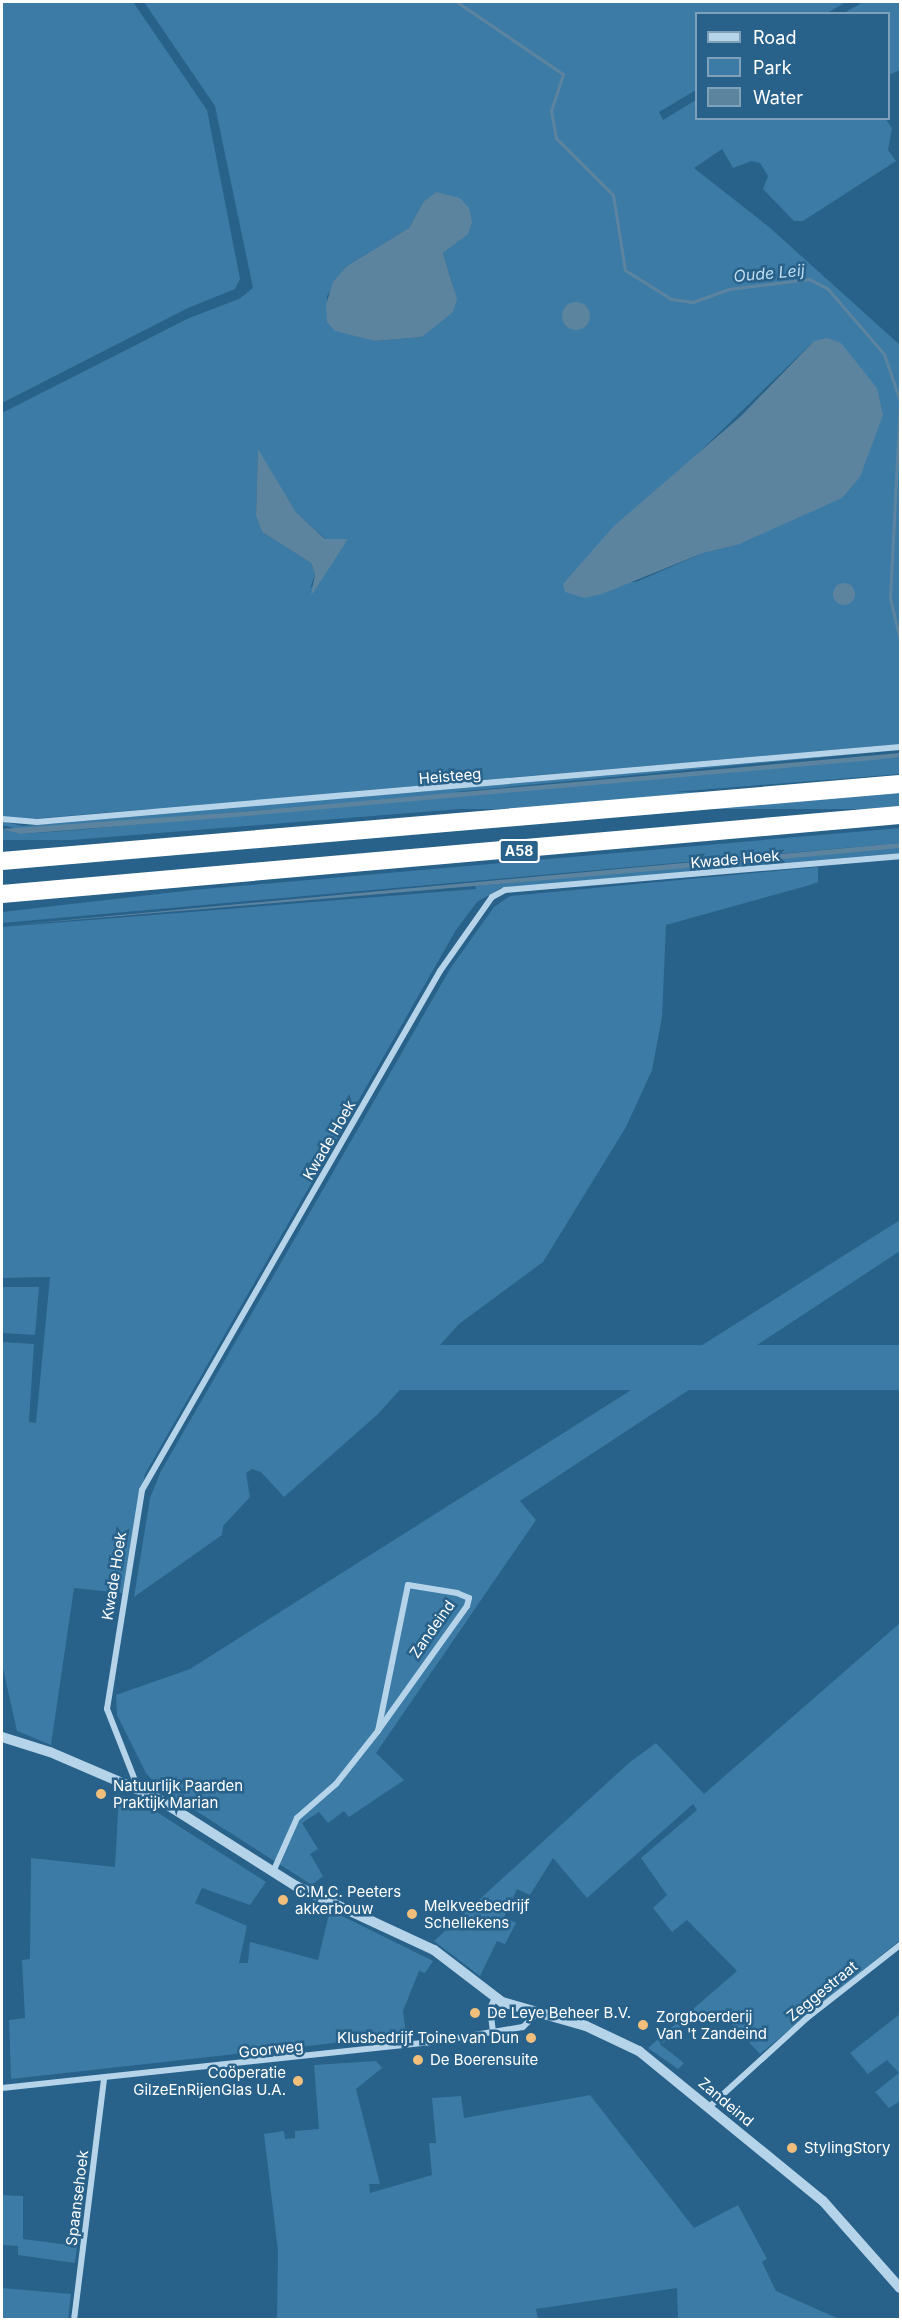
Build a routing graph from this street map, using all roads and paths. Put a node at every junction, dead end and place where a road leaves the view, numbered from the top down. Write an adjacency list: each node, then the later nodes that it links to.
1 (900, 747): 4 (street, Heisteeg)
2 (900, 784): 6 (highway, A58)
3 (900, 815): 7 (highway, A58)
4 (2, 819)
5 (900, 856): 10 (street, Kwade Hoek)
6 (2, 861)
7 (2, 894)
8 (378, 1731): 8 (street, Zandeind); 11 (street, Zandeind)
9 (2, 1737): 10 (street, Zandeind)
10 (138, 1788): 11 (street, Zandeind)
11 (272, 1872): 13 (street, Zandeind)
12 (900, 1945): 18 (street, Zeggestraat)
13 (495, 1998): 14 (street, Zandeind); 15 (street)
14 (536, 2014): 15 (street, Goorweg); 18 (street, Zandeind)
15 (493, 2032): 16 (street, Goorweg)
16 (104, 2080): 17 (street, Goorweg); 20 (street, Spaansehoek)
17 (2, 2088)
18 (708, 2108): 19 (street, Zandeind)
19 (900, 2288)
20 (74, 2319)

